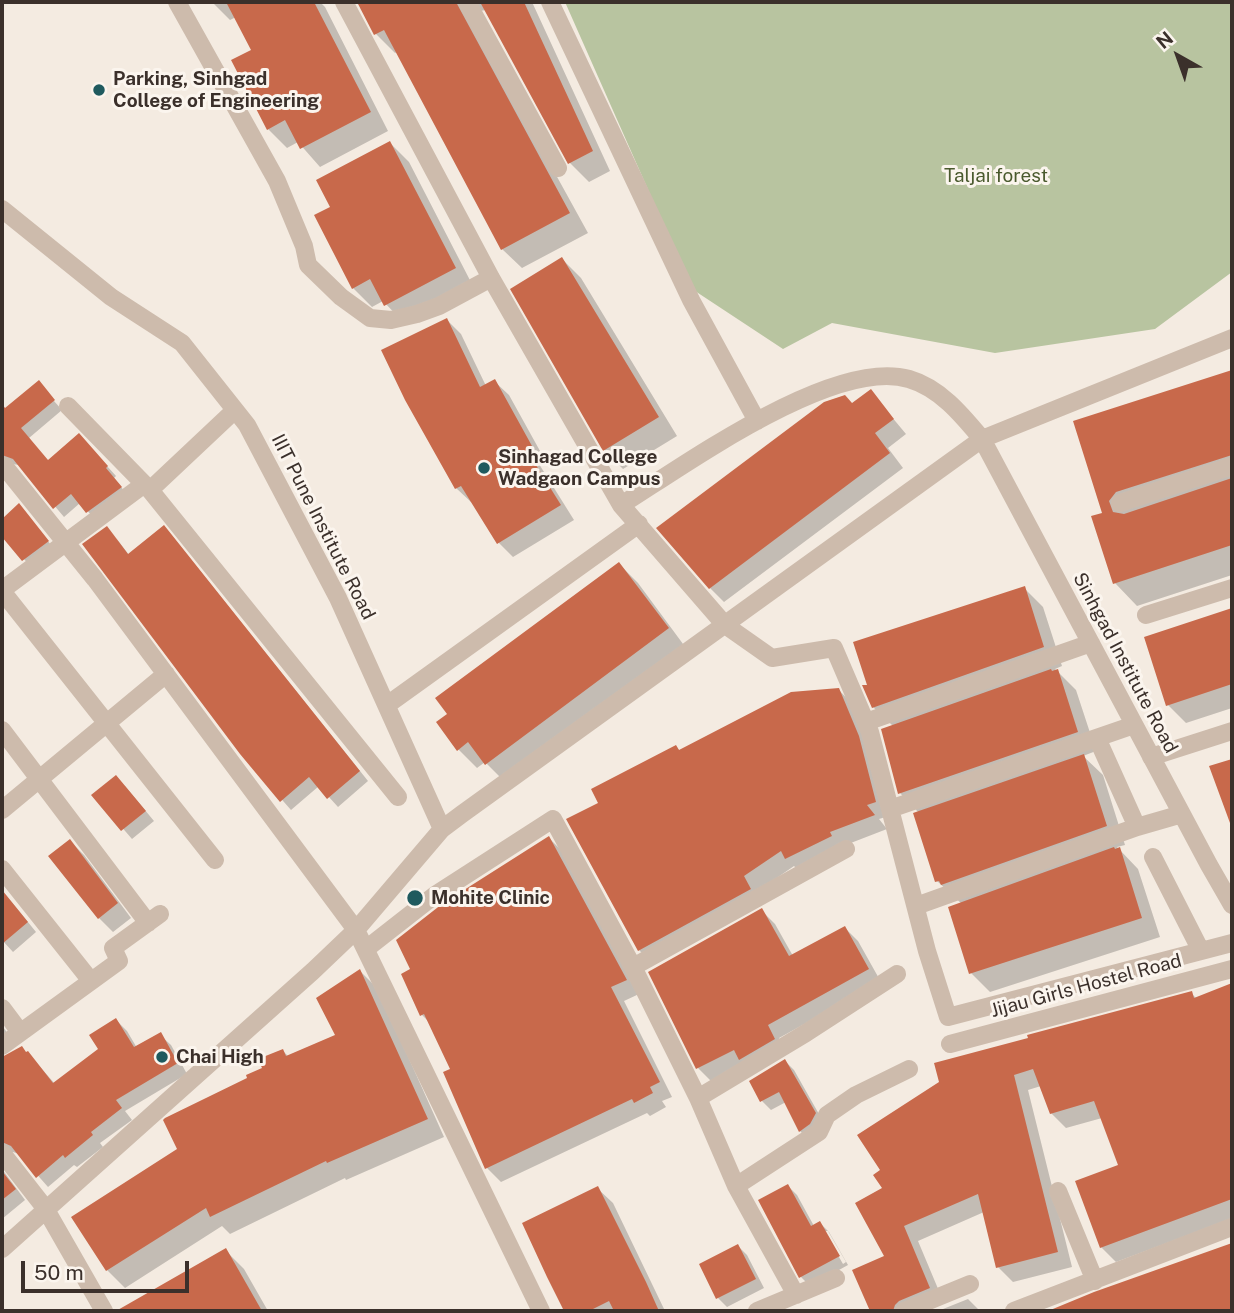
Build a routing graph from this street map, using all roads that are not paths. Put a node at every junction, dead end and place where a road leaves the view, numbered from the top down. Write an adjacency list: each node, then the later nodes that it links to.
1 (177, 2): 7 (street)
2 (344, 2): 7 (street)
3 (467, 2): 5 (street)
4 (550, 2): 11 (street)
5 (558, 168)
6 (2, 209): 10 (street, IIIT Pune Institute Road)
7 (491, 278): 17 (street)
8 (1232, 338): 12 (street)
9 (68, 406): 15 (street)
10 (236, 410): 15 (street); 26 (street, IIIT Pune Institute Road)
11 (757, 421): 12 (street, Sinhgad Institute Road); 17 (street, Sinhgad Institute Road)
12 (982, 439): 23 (street); 24 (street, Sinhgad Institute Road)
13 (4, 466): 19 (street)
14 (1232, 466): 16 (street)
15 (147, 487): 19 (street); 35 (street)
16 (1120, 503)
17 (621, 505): 18 (street)
18 (639, 523): 23 (street); 26 (street)
19 (65, 542): 21 (street); 25 (street)
20 (1232, 588): 22 (street)
21 (2, 591): 28 (street)
22 (1146, 615)
23 (725, 625): 27 (street); 40 (street)
24 (1091, 643): 27 (street); 29 (street, Sinhgad Institute Road)
25 (166, 674): 28 (street); 47 (street)
26 (387, 705): 40 (street, IIIT Pune Institute Road)
27 (866, 722): 36 (street)
28 (106, 723): 34 (street); 43 (street)
29 (1134, 725): 32 (street); 33 (street, Sinhgad Institute Road)
30 (2, 730): 34 (street)
31 (1232, 731): 33 (street)
32 (1097, 738): 36 (street); 39 (street)
33 (1152, 757): 38 (street, Sinhgad Institute Road)
34 (39, 779): 37 (street); 54 (street)
35 (398, 797)
36 (890, 809): 46 (street)
37 (2, 810)
38 (1181, 814): 39 (street); 45 (street, Sinhgad Institute Road)
39 (1137, 827): 46 (street)
40 (442, 829): 47 (street)
41 (846, 849): 51 (street)
42 (1153, 857): 50 (street)
43 (215, 860)
44 (2, 869): 54 (street)
45 (1232, 905)
46 (916, 906): 50 (street)
47 (356, 930): 49 (street); 64 (street)
48 (1232, 943): 50 (street)
49 (366, 949): 51 (street); 72 (street)
50 (1201, 951)
51 (634, 967): 60 (street)
52 (1232, 969): 57 (street, Jijau Girls Hostel Road)
53 (897, 974): 60 (street)
54 (91, 981): 56 (street)
55 (2, 1008): 56 (street)
56 (20, 1032): 58 (street)
57 (950, 1044)
58 (2, 1046)
59 (909, 1069): 62 (street)
60 (698, 1098): 62 (street)
61 (2, 1153): 64 (street)
62 (736, 1186): 70 (street)
63 (1058, 1191): 68 (street)
64 (45, 1208): 66 (street); 71 (street)
65 (1232, 1227): 68 (street)
66 (2, 1249)
67 (836, 1278): 70 (street)
68 (1095, 1281): 75 (street)
69 (970, 1284): 74 (street)
70 (796, 1295): 73 (street)
71 (104, 1311)
72 (541, 1311)
73 (757, 1311)
74 (904, 1311)
75 (1014, 1311)

